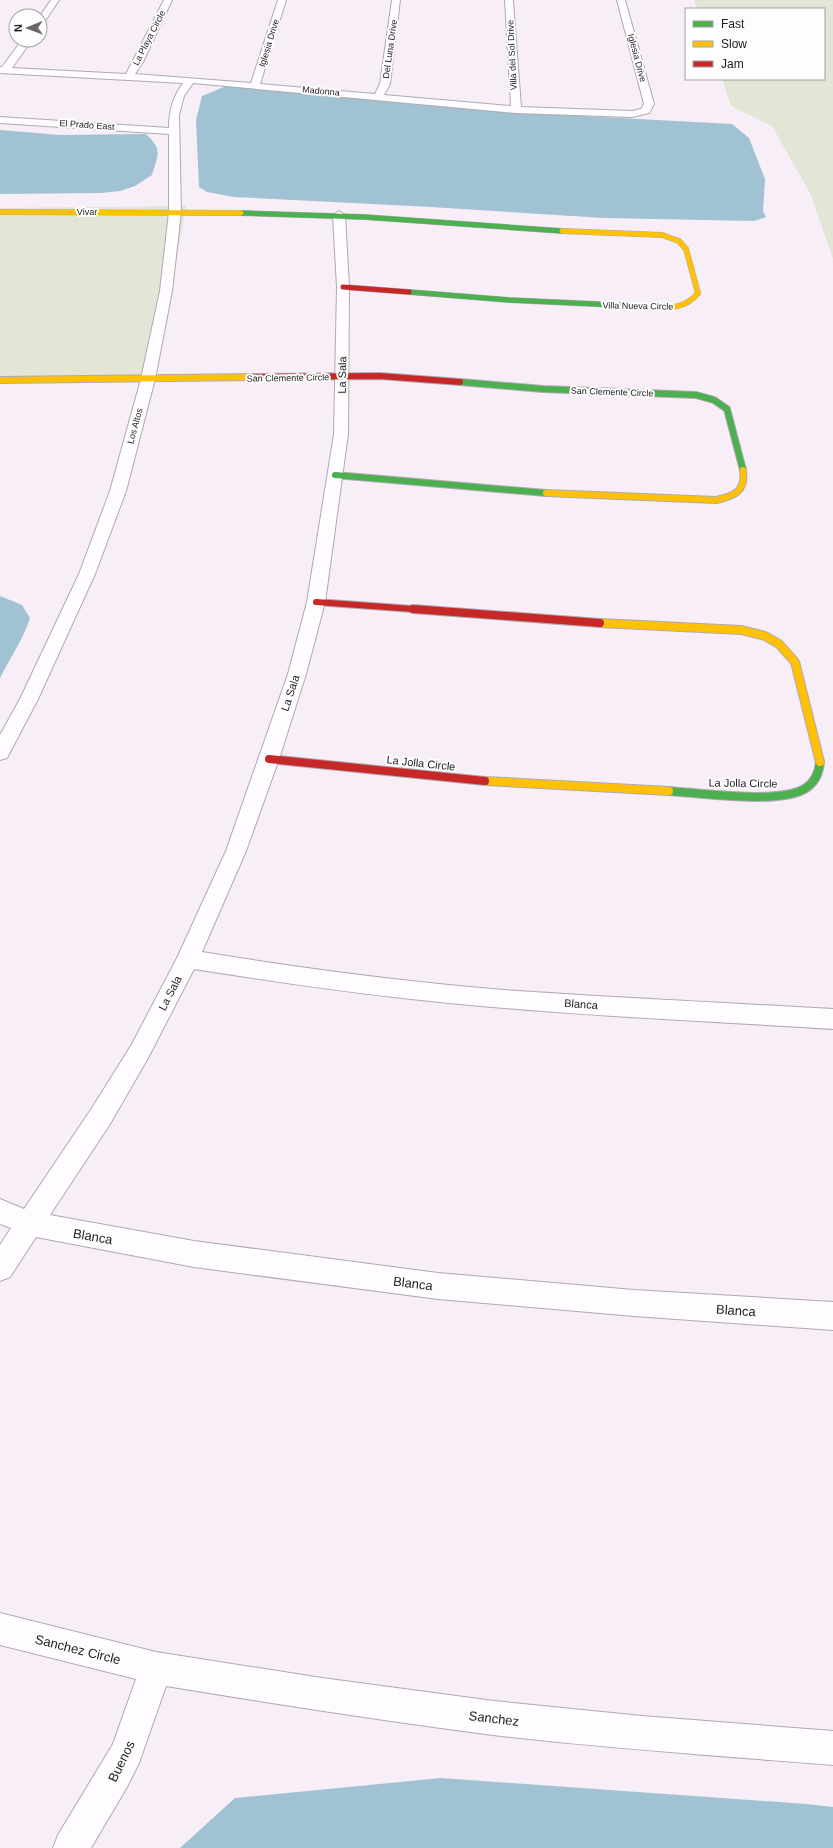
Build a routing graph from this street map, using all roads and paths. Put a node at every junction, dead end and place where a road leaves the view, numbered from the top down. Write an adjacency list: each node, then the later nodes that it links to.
1 (55, 0): 7 (street)
2 (168, 0): 10 (street, La Playa Circle)
3 (282, 0): 12 (street, Iglesia Drive)
4 (396, 0): 13 (street, Del Luna Drive)
5 (509, 0): 14 (street, Villa del Sol Drive)
6 (621, 0): 15 (street, Iglesia Drive)
7 (48, 10)
8 (21, 48): 9 (street)
9 (3, 70): 10 (street, Madonna)
10 (129, 76): 11 (street, Madonna)
11 (190, 80): 12 (street, Madonna); 17 (street, Los Altos)
12 (255, 85): 13 (street, Madonna)
13 (378, 97): 14 (street, Madonna)
14 (516, 110): 15 (street, Madonna)
15 (641, 112)
16 (0, 120): 17 (street, El Prado East)
17 (174, 131): 19 (street, Los Altos)
18 (0, 212): 19 (street, Vivar)
19 (175, 212): 20 (street); 23 (street, Los Altos)
20 (339, 216): 21 (street, La Sala); 21 (street, Villa Nueva Circle)
21 (343, 287): 22 (street, La Sala)
22 (342, 377): 23 (street, San Clemente Circle); 25 (street, La Sala); 25 (street, San Clemente Circle)
23 (148, 379): 24 (street, San Clemente Circle); 27 (street, Los Altos)
24 (0, 380)
25 (335, 475): 26 (street, La Sala)
26 (316, 602): 28 (street, La Sala); 28 (street, La Jolla Circle)
27 (0, 753)
28 (269, 759): 29 (street, La Sala)
29 (188, 959): 30 (street, Blanca); 32 (street, La Sala)
30 (833, 1019)
31 (0, 1211): 32 (street, Blanca)
32 (30, 1224): 33 (street, La Sala); 34 (street, Blanca)
33 (0, 1268)
34 (833, 1316)
35 (0, 1629): 36 (street, Sanchez Circle)
36 (156, 1668): 37 (street, Sanchez); 38 (street, Buenos)
37 (833, 1748)
38 (71, 1848)

